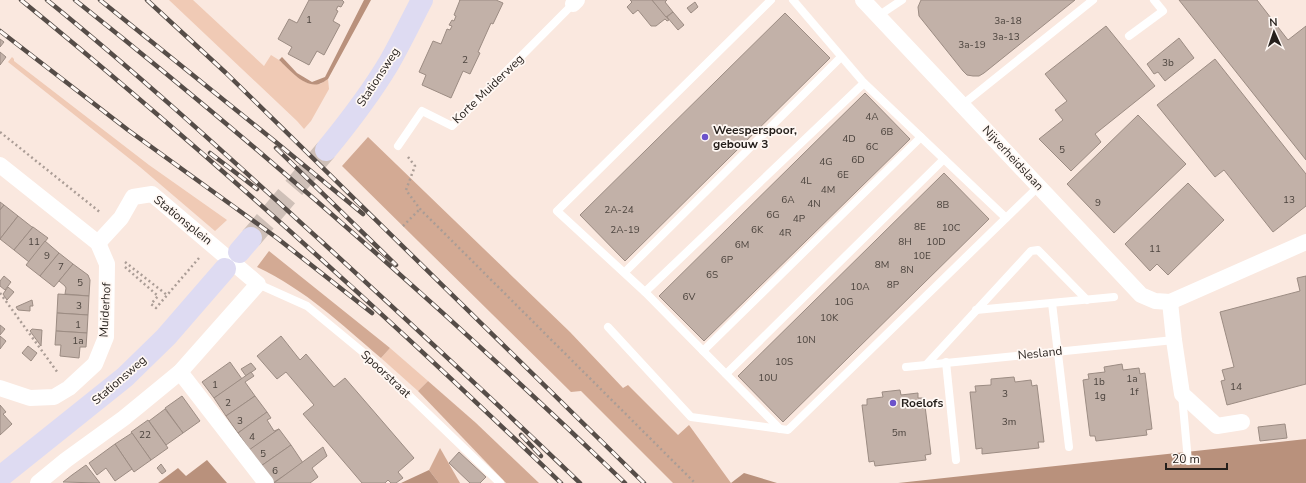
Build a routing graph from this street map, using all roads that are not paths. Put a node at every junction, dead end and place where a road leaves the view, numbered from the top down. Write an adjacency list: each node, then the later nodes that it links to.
1 (422, 0): 16 (main road, Stationsweg)
2 (771, 0): 24 (lane)
3 (793, 0): 11 (lane)
4 (863, 0): 9 (street, Nijverheidslaan)
5 (902, 0): 9 (lane)
6 (1093, 0): 13 (lane)
7 (1154, 0): 10 (lane)
8 (575, 2): 15 (lane, Korte Muiderweg)
9 (878, 16): 13 (street, Nijverheidslaan)
10 (1129, 36)
11 (841, 57): 12 (lane); 24 (lane)
12 (864, 83): 14 (lane); 26 (lane)
13 (962, 105): 19 (street, Nijverheidslaan)
14 (921, 137): 17 (lane); 34 (lane)
15 (398, 146)
16 (326, 150)
17 (944, 159): 20 (lane); 40 (lane)
18 (0, 165): 22 (street)
19 (1039, 186): 20 (lane); 29 (street, Nijverheidslaan)
20 (1006, 218): 44 (lane)
21 (1306, 242): 29 (street)
22 (98, 243): 25 (street, Stationsplein); 41 (street, Muiderhof)
23 (225, 269): 48 (main road, Stationsweg)
24 (625, 272): 26 (lane)
25 (254, 280): 39 (street); 51 (lane, Spoorstraat)
26 (645, 292): 34 (lane)
27 (1114, 297): 28 (lane)
28 (1086, 300): 30 (lane); 31 (lane)
29 (1170, 302): 33 (street)
30 (1052, 303): 31 (lane); 35 (lane)
31 (976, 310): 37 (lane)
32 (608, 328): 44 (lane)
33 (1174, 340): 35 (lane, Nesland); 42 (street)
34 (703, 351): 40 (lane)
35 (1059, 351): 36 (lane, Nesland); 45 (lane)
36 (946, 362): 37 (lane, Nesland); 46 (lane)
37 (927, 364): 38 (lane, Nesland)
38 (906, 367)
39 (180, 372): 49 (street); 50 (street)
40 (726, 374): 44 (lane)
41 (0, 388)
42 (1182, 394): 43 (street); 47 (lane)
43 (1242, 422)
44 (780, 429)
45 (1069, 447)
46 (956, 460)
47 (1188, 461)
48 (0, 477)
49 (38, 483)
50 (266, 483)
51 (500, 483)

